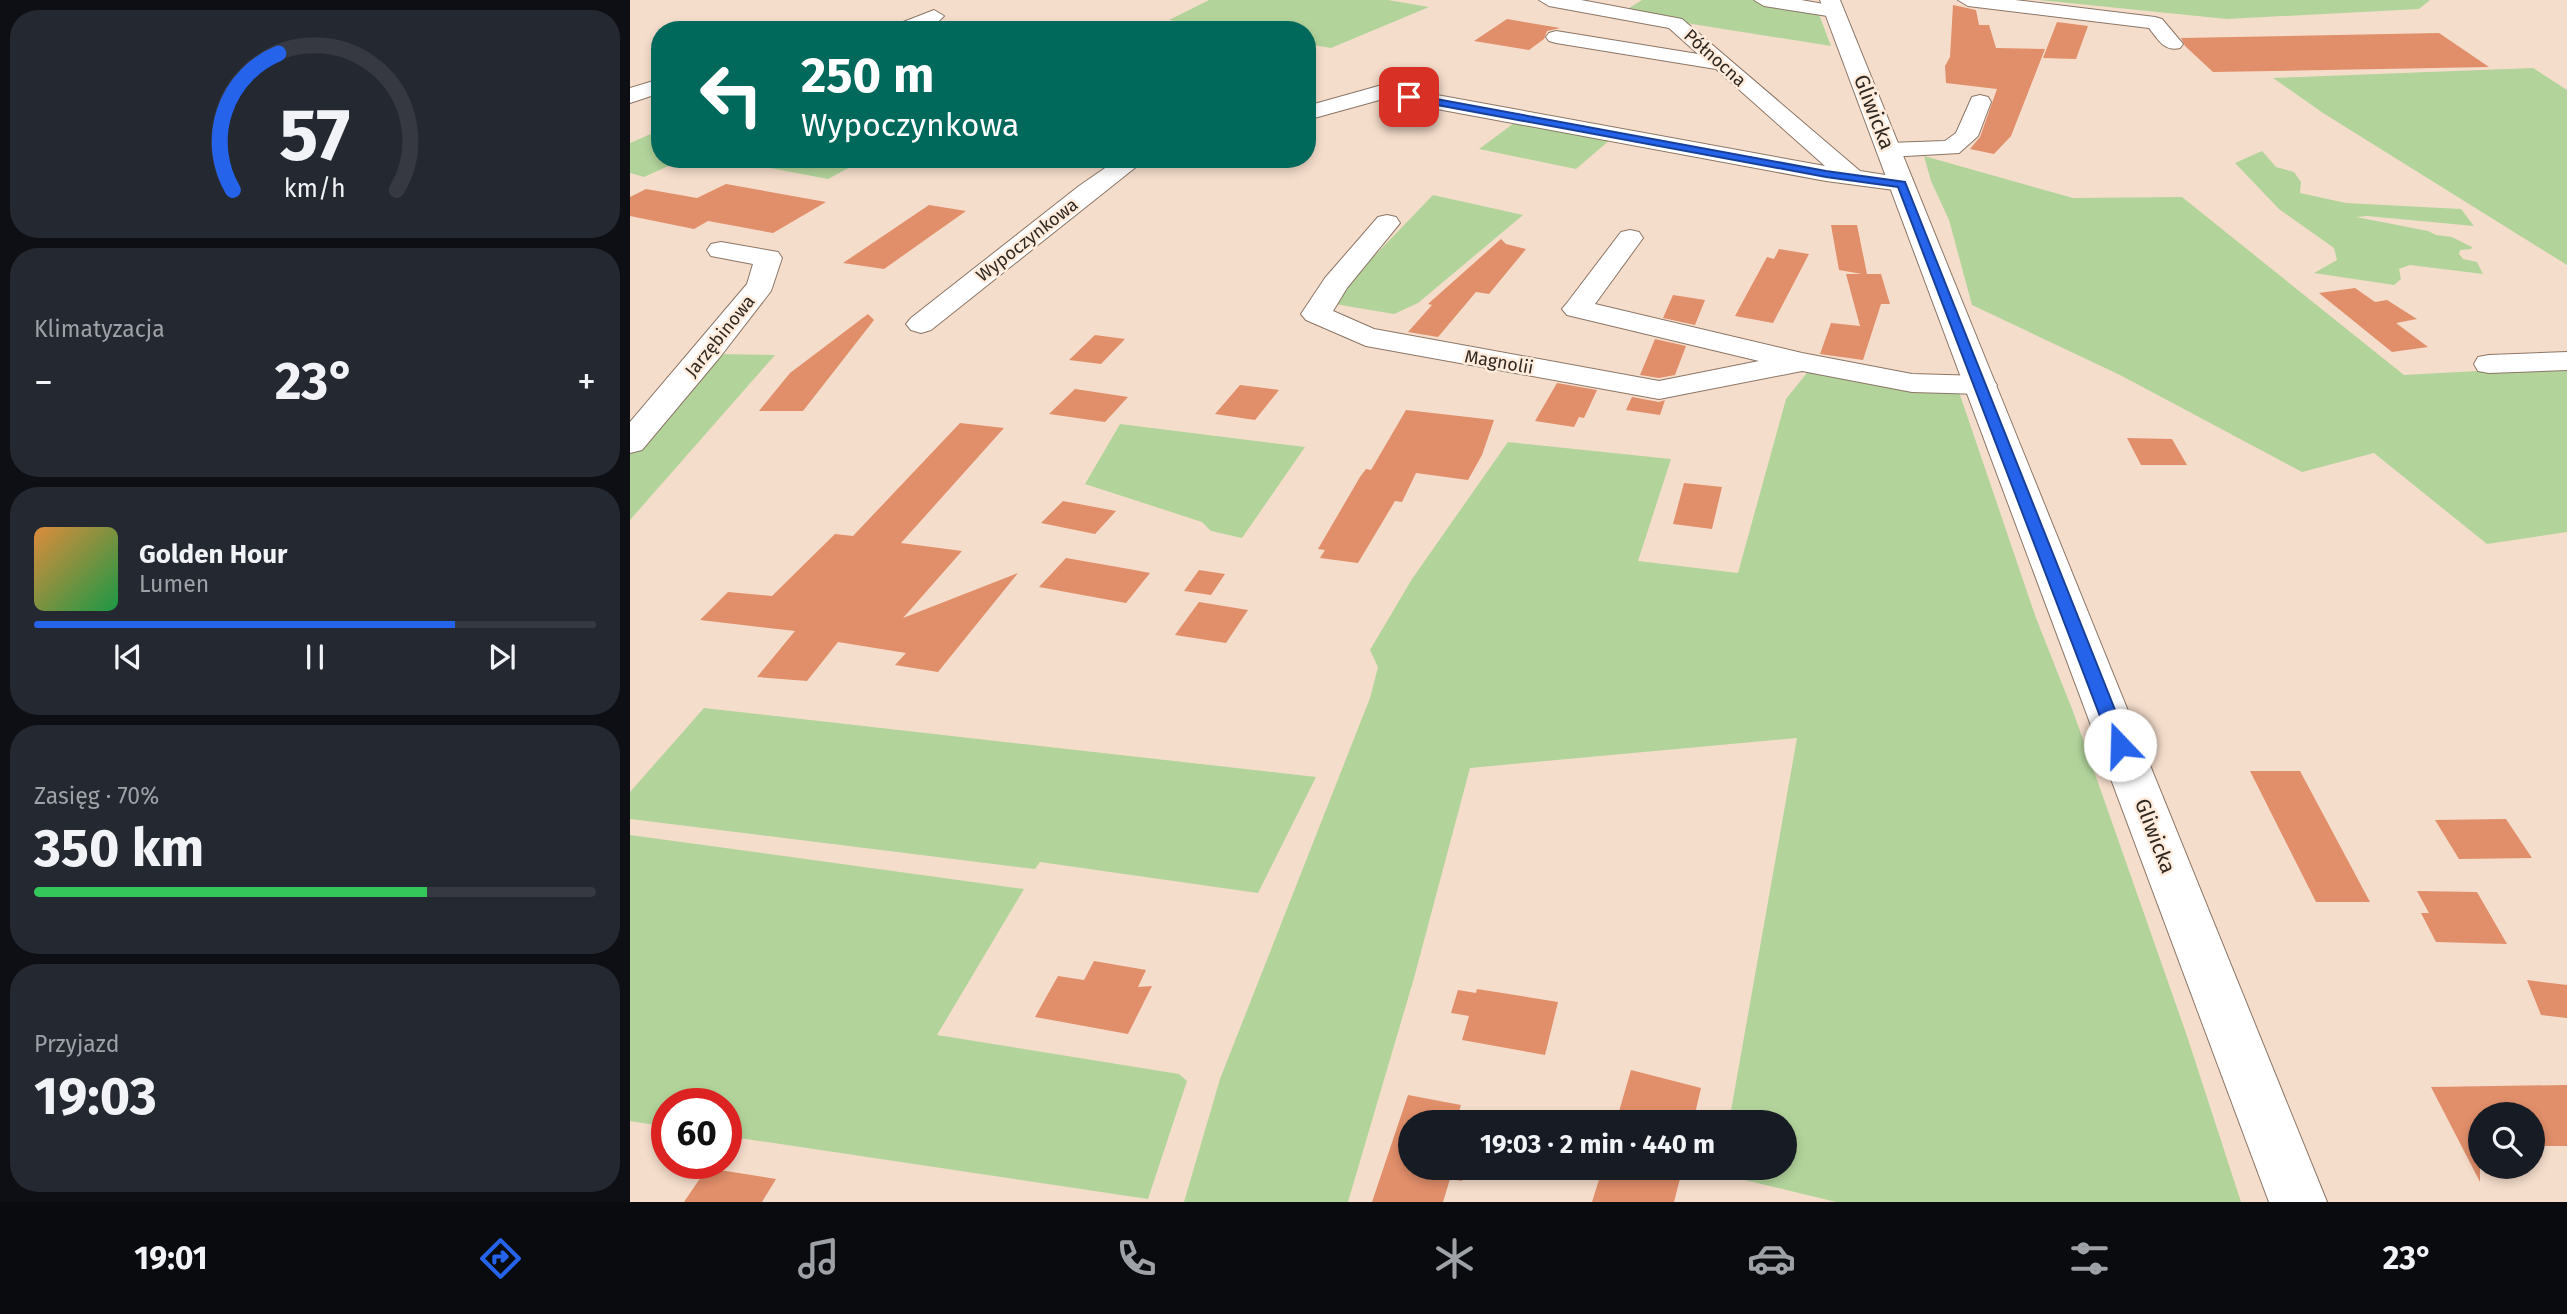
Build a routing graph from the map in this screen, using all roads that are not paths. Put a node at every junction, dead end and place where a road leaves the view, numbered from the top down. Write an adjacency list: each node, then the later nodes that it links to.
1 (1549, 0): 9 (street, Północna)
2 (1764, 0): 4 (street)
3 (1968, 0): 8 (street)
4 (1832, 6): 14 (street, Gliwicka)
5 (934, 16): 6 (street)
6 (922, 21)
7 (1556, 37): 9 (street)
8 (2173, 44)
9 (1721, 64): 16 (street, Północna)
10 (651, 88): 11 (street)
11 (630, 96)
12 (1980, 102): 14 (street)
13 (1316, 110): 16 (street)
14 (1888, 150): 17 (street, Gliwicka)
15 (1122, 168): 21 (street, Wypoczynkowa)
16 (1852, 177): 17 (street)
17 (1902, 184): 25 (street, Gliwicka)
18 (1387, 222): 23 (street, Magnolii)
19 (1630, 237): 23 (street, Magnolii)
20 (721, 250): 26 (street, Jarzębinowa)
21 (921, 324)
22 (2567, 361): 24 (street)
23 (1802, 362): 25 (street, Magnolii)
24 (2489, 364)
25 (1981, 385): 27 (street, Gliwicka)
26 (630, 443)
27 (2298, 1202)

